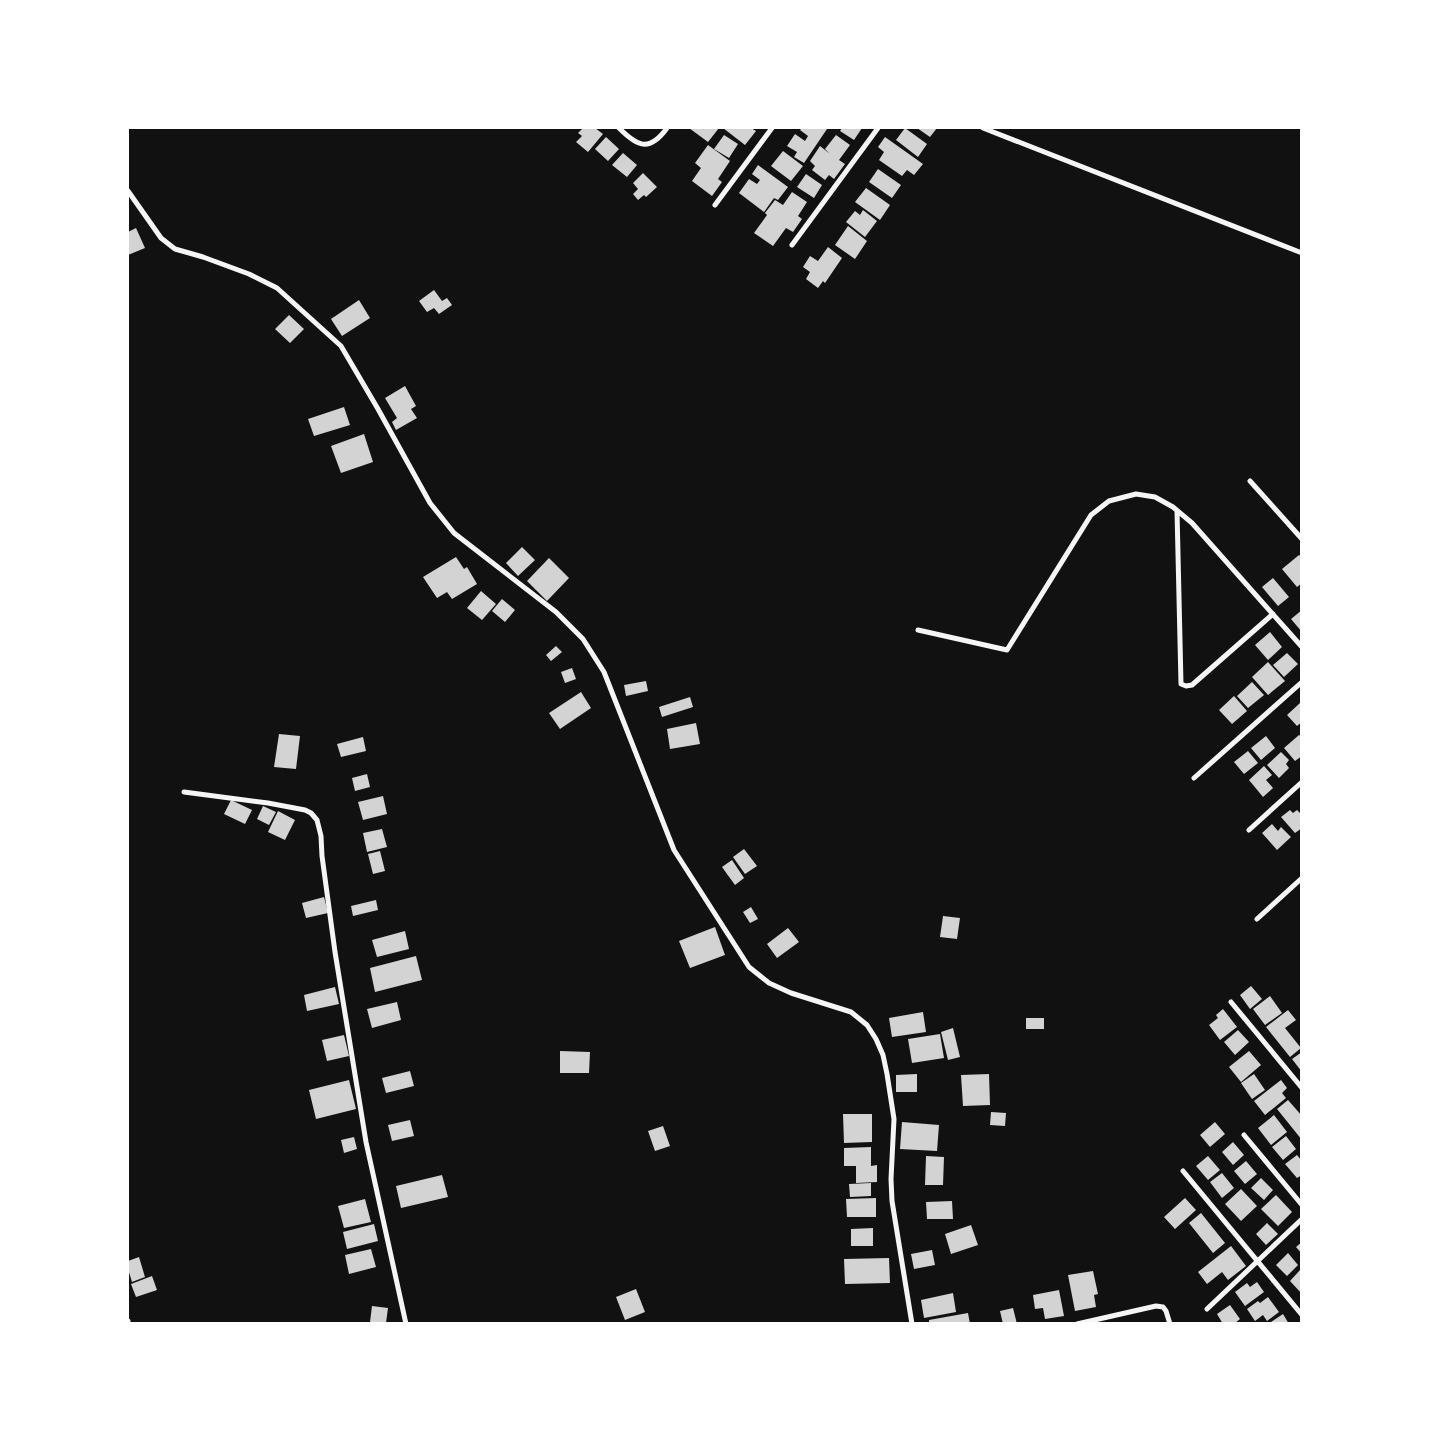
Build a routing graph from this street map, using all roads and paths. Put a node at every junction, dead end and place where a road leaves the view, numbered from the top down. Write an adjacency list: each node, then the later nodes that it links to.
1 (619, 128): 2 (street)
2 (667, 128)
3 (772, 128): 7 (street)
4 (878, 128): 8 (street)
5 (983, 128): 9 (street)
6 (128, 191): 33 (street)
7 (715, 205)
8 (792, 245)
9 (1302, 253)
10 (1250, 481): 12 (street)
11 (1177, 510): 13 (street); 13 (street); 14 (street)
12 (1302, 538)
13 (1273, 614): 15 (street)
14 (918, 630)
15 (1302, 647)
16 (1302, 682): 17 (street)
17 (1194, 778)
18 (1302, 782): 20 (street)
19 (184, 792): 32 (street)
20 (1249, 830)
21 (1302, 878): 22 (street)
22 (1257, 919)
23 (1231, 1002): 24 (street)
24 (1302, 1088)
25 (1244, 1135): 27 (street)
26 (1183, 1171): 29 (street)
27 (1302, 1205)
28 (1302, 1219): 29 (street)
29 (1257, 1261): 30 (street); 31 (street)
30 (1207, 1309)
31 (1302, 1315)
32 (406, 1324)
33 (912, 1324)
34 (1077, 1324): 35 (street)
35 (1170, 1324)

